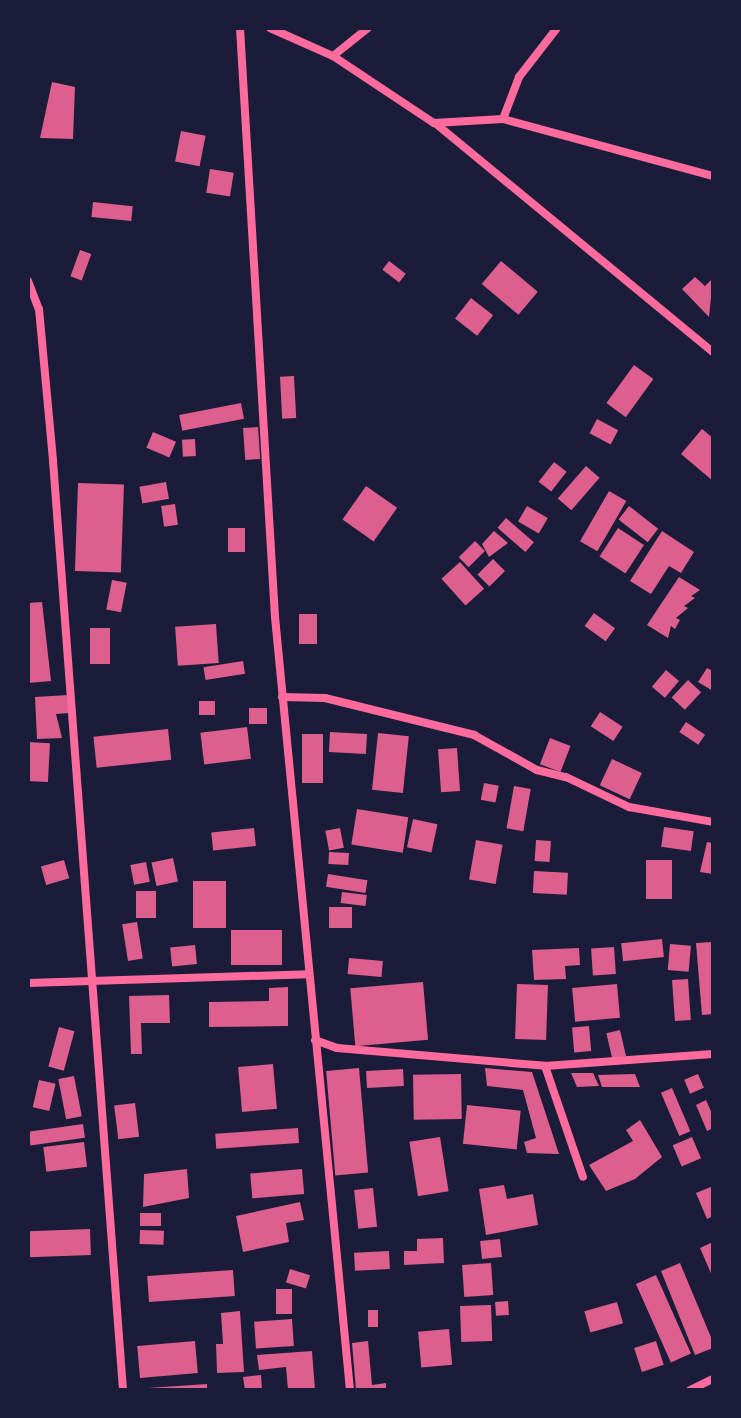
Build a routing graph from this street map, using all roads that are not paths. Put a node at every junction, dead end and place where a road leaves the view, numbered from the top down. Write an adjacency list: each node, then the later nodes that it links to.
1 (240, 28): 11 (street)
2 (270, 28): 5 (street)
3 (368, 28): 5 (street)
4 (557, 28): 6 (street)
5 (333, 56): 7 (street)
6 (503, 119): 7 (street); 8 (street)
7 (434, 123): 10 (street)
8 (713, 176)
9 (28, 281): 15 (street)
10 (713, 352)
11 (282, 697): 12 (street); 13 (street)
12 (713, 822)
13 (309, 974): 15 (street); 16 (street)
14 (28, 983): 15 (street)
15 (93, 983): 21 (street)
16 (315, 1040): 18 (street); 22 (street)
17 (713, 1054): 18 (street)
18 (545, 1066): 19 (street)
19 (583, 1177)
20 (713, 1379): 23 (street)
21 (123, 1390)
22 (350, 1390)
23 (690, 1390)

